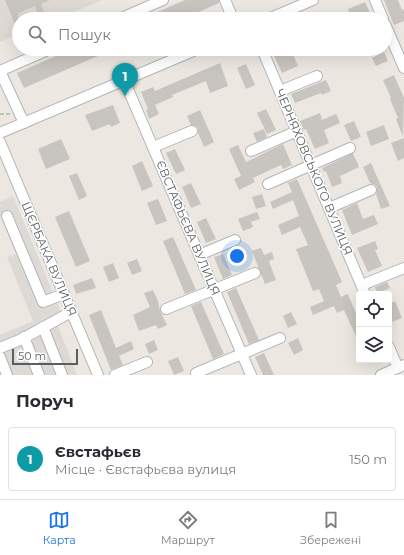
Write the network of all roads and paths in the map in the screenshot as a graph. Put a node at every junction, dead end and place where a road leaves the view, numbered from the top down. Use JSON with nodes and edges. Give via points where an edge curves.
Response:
{"nodes":[{"id":1,"x":163,"y":0,"type":"edge"},
{"id":2,"x":225,"y":0,"type":"edge"},
{"id":3,"x":313,"y":0,"type":"edge"},
{"id":4,"x":375,"y":0,"type":"edge"},
{"id":5,"x":135,"y":12,"type":"edge"},
{"id":6,"x":230,"y":12,"type":"edge"},
{"id":7,"x":285,"y":12,"type":"edge"},
{"id":8,"x":380,"y":12,"type":"edge"},
{"id":9,"x":392,"y":40,"type":"edge"},
{"id":10,"x":33,"y":56,"type":"edge"},
{"id":11,"x":181,"y":56,"type":"edge"},
{"id":12,"x":265,"y":56,"type":"edge"},
{"id":13,"x":404,"y":68,"type":"edge"},
{"id":14,"x":0,"y":70,"type":"edge"},
{"id":15,"x":317,"y":76,"type":"dead end"},
{"id":16,"x":124,"y":80,"type":"junction"},
{"id":17,"x":280,"y":91,"type":"junction"},
{"id":18,"x":24,"y":123,"type":"junction"},
{"id":19,"x":192,"y":131,"type":"dead end"},
{"id":20,"x":297,"y":131,"type":"junction"},
{"id":21,"x":0,"y":133,"type":"edge"},
{"id":22,"x":0,"y":142,"type":"edge"},
{"id":23,"x":153,"y":147,"type":"junction"},
{"id":24,"x":350,"y":148,"type":"dead end"},
{"id":25,"x":251,"y":151,"type":"dead end"},
{"id":26,"x":311,"y":165,"type":"junction"},
{"id":27,"x":268,"y":184,"type":"dead end"},
{"id":28,"x":371,"y":190,"type":"dead end"},
{"id":29,"x":329,"y":208,"type":"junction"},
{"id":30,"x":7,"y":216,"type":"dead end"},
{"id":31,"x":235,"y":240,"type":"dead end"},
{"id":32,"x":199,"y":255,"type":"junction"},
{"id":33,"x":404,"y":268,"type":"edge"},
{"id":34,"x":255,"y":273,"type":"dead end"},
{"id":35,"x":214,"y":290,"type":"junction"},
{"id":36,"x":364,"y":290,"type":"edge"},
{"id":37,"x":64,"y":294,"type":"junction"},
{"id":38,"x":166,"y":309,"type":"dead end"},
{"id":39,"x":71,"y":312,"type":"junction"},
{"id":40,"x":43,"y":327,"type":"junction"},
{"id":41,"x":24,"y":337,"type":"junction"},
{"id":42,"x":280,"y":338,"type":"dead end"},
{"id":43,"x":0,"y":348,"type":"edge"},
{"id":44,"x":392,"y":352,"type":"edge"},
{"id":45,"x":242,"y":353,"type":"junction"},
{"id":46,"x":0,"y":357,"type":"edge"},
{"id":47,"x":147,"y":362,"type":"dead end"},
{"id":48,"x":401,"y":367,"type":"edge"},
{"id":49,"x":196,"y":373,"type":"dead end"},
{"id":50,"x":7,"y":375,"type":"edge"},
{"id":51,"x":39,"y":375,"type":"edge"},
{"id":52,"x":62,"y":375,"type":"edge"},
{"id":53,"x":98,"y":375,"type":"edge"},
{"id":54,"x":115,"y":375,"type":"edge"},
{"id":55,"x":251,"y":375,"type":"edge"},
{"id":56,"x":381,"y":375,"type":"edge"}],
"edges":[{"from":1,"to":5,"type":"street"},
{"from":2,"to":6,"type":"street"},
{"from":3,"to":7,"type":"street"},
{"from":4,"to":8,"type":"street"},
{"from":9,"to":13,"type":"street"},
{"from":10,"to":14,"type":"street"},
{"from":11,"to":16,"type":"street"},
{"from":12,"to":17,"type":"street","name":"ЧЕРНЯХОВСЬКОГО ВУЛИЦЯ"},
{"from":14,"to":18,"type":"street"},
{"from":15,"to":17,"type":"street"},
{"from":16,"to":18,"type":"street"},
{"from":16,"to":23,"type":"street","name":"ЄВСТАФЬЄВА ВУЛИЦЯ"},
{"from":17,"to":20,"type":"street","name":"ЧЕРНЯХОВСЬКОГО ВУЛИЦЯ"},
{"from":18,"to":21,"type":"street"},
{"from":19,"to":23,"type":"street"},
{"from":20,"to":25,"type":"street"},
{"from":20,"to":26,"type":"street","name":"ЧЕРНЯХОВСЬКОГО ВУЛИЦЯ"},
{"from":22,"to":37,"type":"street","name":"ЩЄРБАКА ВУЛИЦЯ"},
{"from":23,"to":32,"type":"street","name":"ЄВСТАФЬЄВА ВУЛИЦЯ"},
{"from":24,"to":26,"type":"street"},
{"from":26,"to":27,"type":"street"},
{"from":26,"to":29,"type":"street","name":"ЧЕРНЯХОВСЬКОГО ВУЛИЦЯ"},
{"from":28,"to":29,"type":"street"},
{"from":29,"to":36,"type":"street","name":"ЧЕРНЯХОВСЬКОГО ВУЛИЦЯ"},
{"from":30,"to":37,"type":"street","via":[[43,302]]},
{"from":31,"to":32,"type":"street"},
{"from":32,"to":35,"type":"street","name":"ЄВСТАФЬЄВА ВУЛИЦЯ"},
{"from":33,"to":36,"type":"street"},
{"from":34,"to":35,"type":"street"},
{"from":35,"to":38,"type":"street"},
{"from":35,"to":45,"type":"street","name":"ЄВСТАФЬЄВА ВУЛИЦЯ"},
{"from":37,"to":39,"type":"street","name":"ЩЄРБАКА ВУЛИЦЯ"},
{"from":39,"to":40,"type":"street"},
{"from":39,"to":53,"type":"street","name":"ЩЄРБАКА ВУЛИЦЯ"},
{"from":40,"to":41,"type":"street"},
{"from":40,"to":52,"type":"street"},
{"from":41,"to":43,"type":"street"},
{"from":41,"to":51,"type":"street"},
{"from":42,"to":45,"type":"street"},
{"from":44,"to":48,"type":"street"},
{"from":45,"to":49,"type":"street"},
{"from":45,"to":55,"type":"street","name":"ЄВСТАФЬЄВА ВУЛИЦЯ"},
{"from":46,"to":50,"type":"street"},
{"from":47,"to":54,"type":"street"},
{"from":48,"to":56,"type":"street"}]}
